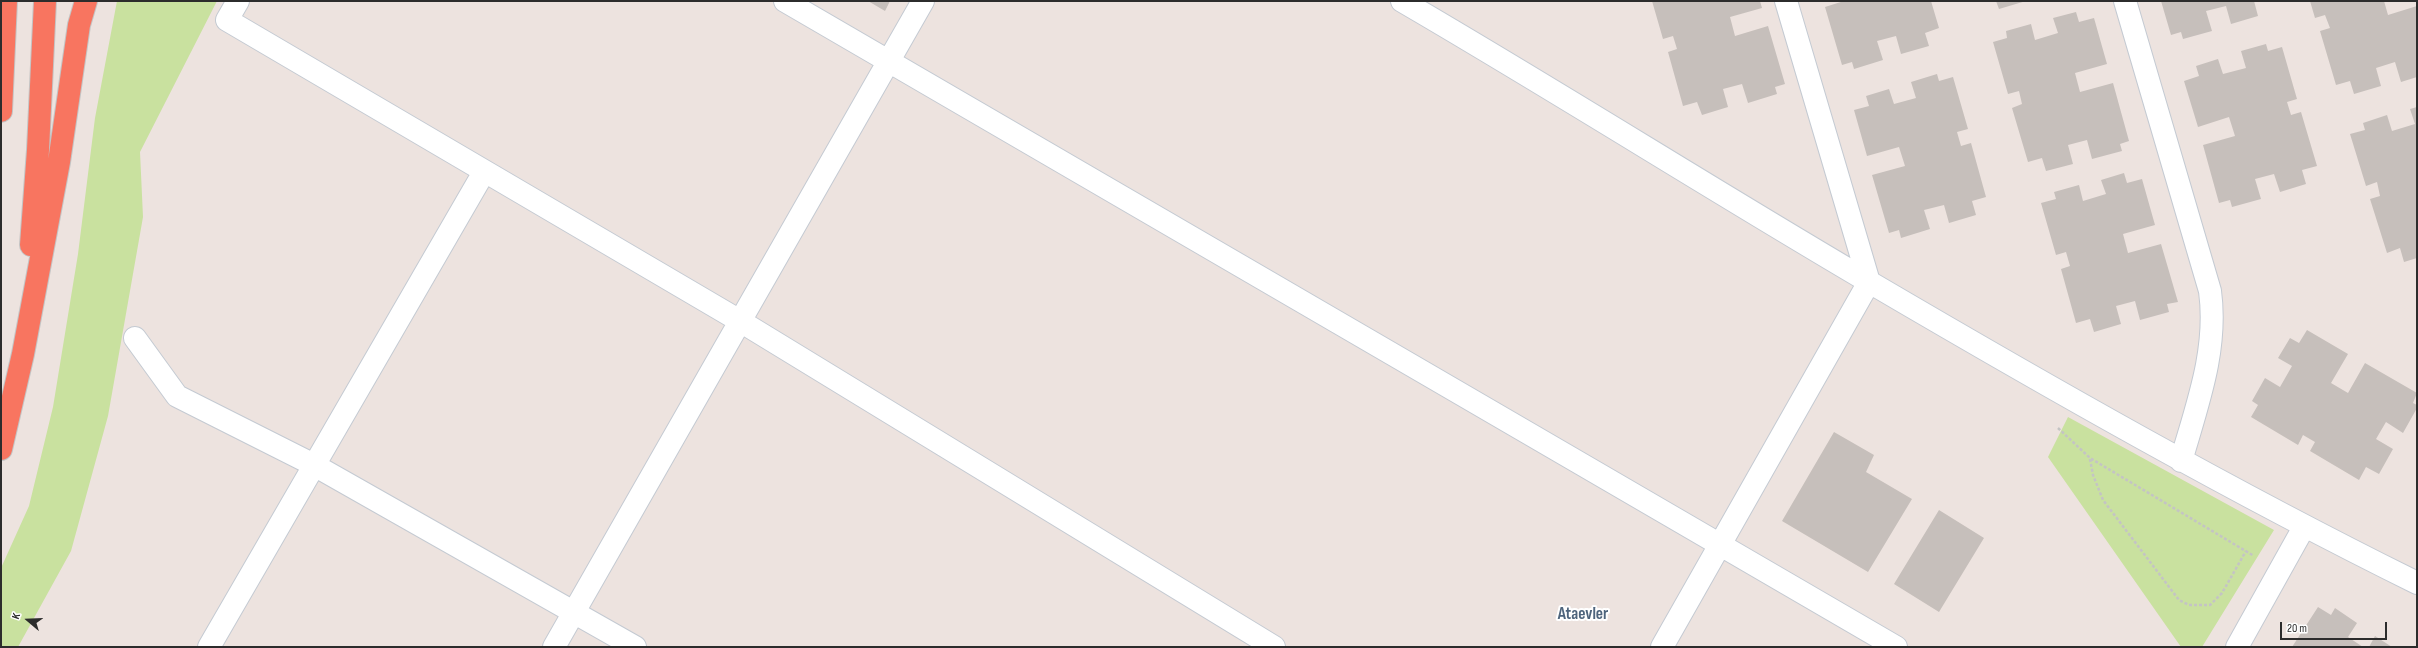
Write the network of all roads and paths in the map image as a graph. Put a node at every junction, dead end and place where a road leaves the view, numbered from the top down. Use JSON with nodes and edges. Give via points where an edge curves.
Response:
{"nodes":[{"id":1,"x":6,"y":1,"type":"edge"},
{"id":2,"x":45,"y":1,"type":"edge"},
{"id":3,"x":86,"y":1,"type":"edge"},
{"id":4,"x":238,"y":1,"type":"edge"},
{"id":5,"x":785,"y":1,"type":"edge"},
{"id":6,"x":923,"y":1,"type":"edge"},
{"id":7,"x":1402,"y":1,"type":"edge"},
{"id":8,"x":1786,"y":1,"type":"edge"},
{"id":9,"x":2125,"y":1,"type":"edge"},
{"id":10,"x":1430,"y":10,"type":"edge"},
{"id":11,"x":888,"y":61,"type":"junction"},
{"id":12,"x":1,"y":111,"type":"edge"},
{"id":13,"x":484,"y":172,"type":"junction"},
{"id":14,"x":1869,"y":282,"type":"junction"},
{"id":15,"x":740,"y":321,"type":"junction"},
{"id":16,"x":135,"y":338,"type":"dead end"},
{"id":17,"x":23,"y":354,"type":"junction"},
{"id":18,"x":2049,"y":386,"type":"junction"},
{"id":19,"x":1,"y":449,"type":"edge"},
{"id":20,"x":2090,"y":458,"type":"junction"},
{"id":21,"x":2181,"y":461,"type":"junction"},
{"id":22,"x":314,"y":466,"type":"junction"},
{"id":23,"x":2304,"y":527,"type":"junction"},
{"id":24,"x":1719,"y":546,"type":"junction"},
{"id":25,"x":2246,"y":551,"type":"junction"},
{"id":26,"x":2280,"y":571,"type":"junction"},
{"id":27,"x":2417,"y":583,"type":"edge"},
{"id":28,"x":574,"y":613,"type":"junction"},
{"id":29,"x":210,"y":647,"type":"edge"},
{"id":30,"x":554,"y":647,"type":"edge"},
{"id":31,"x":635,"y":647,"type":"edge"},
{"id":32,"x":1274,"y":647,"type":"edge"},
{"id":33,"x":1662,"y":647,"type":"edge"},
{"id":34,"x":1896,"y":647,"type":"edge"},
{"id":35,"x":2237,"y":647,"type":"edge"}],
"edges":[{"from":1,"to":12,"type":"highway"},
{"from":2,"to":17,"type":"highway","via":[[38,150]]},
{"from":3,"to":17,"type":"highway","via":[[79,25],[59,162]]},
{"from":4,"to":13,"type":"street","via":[[227,20]]},
{"from":5,"to":11,"type":"street"},
{"from":6,"to":11,"type":"street"},
{"from":7,"to":10,"type":"street"},
{"from":8,"to":14,"type":"street"},
{"from":9,"to":21,"type":"street","via":[[2210,291],[2213,312],[2212,340],[2205,375]]},
{"from":10,"to":14,"type":"street"},
{"from":11,"to":15,"type":"street"},
{"from":11,"to":24,"type":"street"},
{"from":13,"to":15,"type":"street"},
{"from":13,"to":22,"type":"street"},
{"from":14,"to":18,"type":"street"},
{"from":14,"to":24,"type":"street"},
{"from":15,"to":28,"type":"street"},
{"from":15,"to":32,"type":"street"},
{"from":16,"to":22,"type":"street","via":[[177,396]]},
{"from":17,"to":19,"type":"highway"},
{"from":18,"to":20,"type":"path","via":[[2050,415],[2061,432]]},
{"from":18,"to":21,"type":"street"},
{"from":20,"to":25,"type":"path"},
{"from":20,"to":25,"type":"path","via":[[2102,500],[2179,600],[2189,605],[2210,605],[2222,593]]},
{"from":21,"to":23,"type":"street"},
{"from":22,"to":28,"type":"street"},
{"from":22,"to":29,"type":"street"},
{"from":23,"to":26,"type":"street"},
{"from":23,"to":27,"type":"street"},
{"from":24,"to":33,"type":"street"},
{"from":24,"to":34,"type":"street"},
{"from":25,"to":26,"type":"path"},
{"from":26,"to":35,"type":"street"},
{"from":28,"to":30,"type":"street"},
{"from":28,"to":31,"type":"street"}]}
